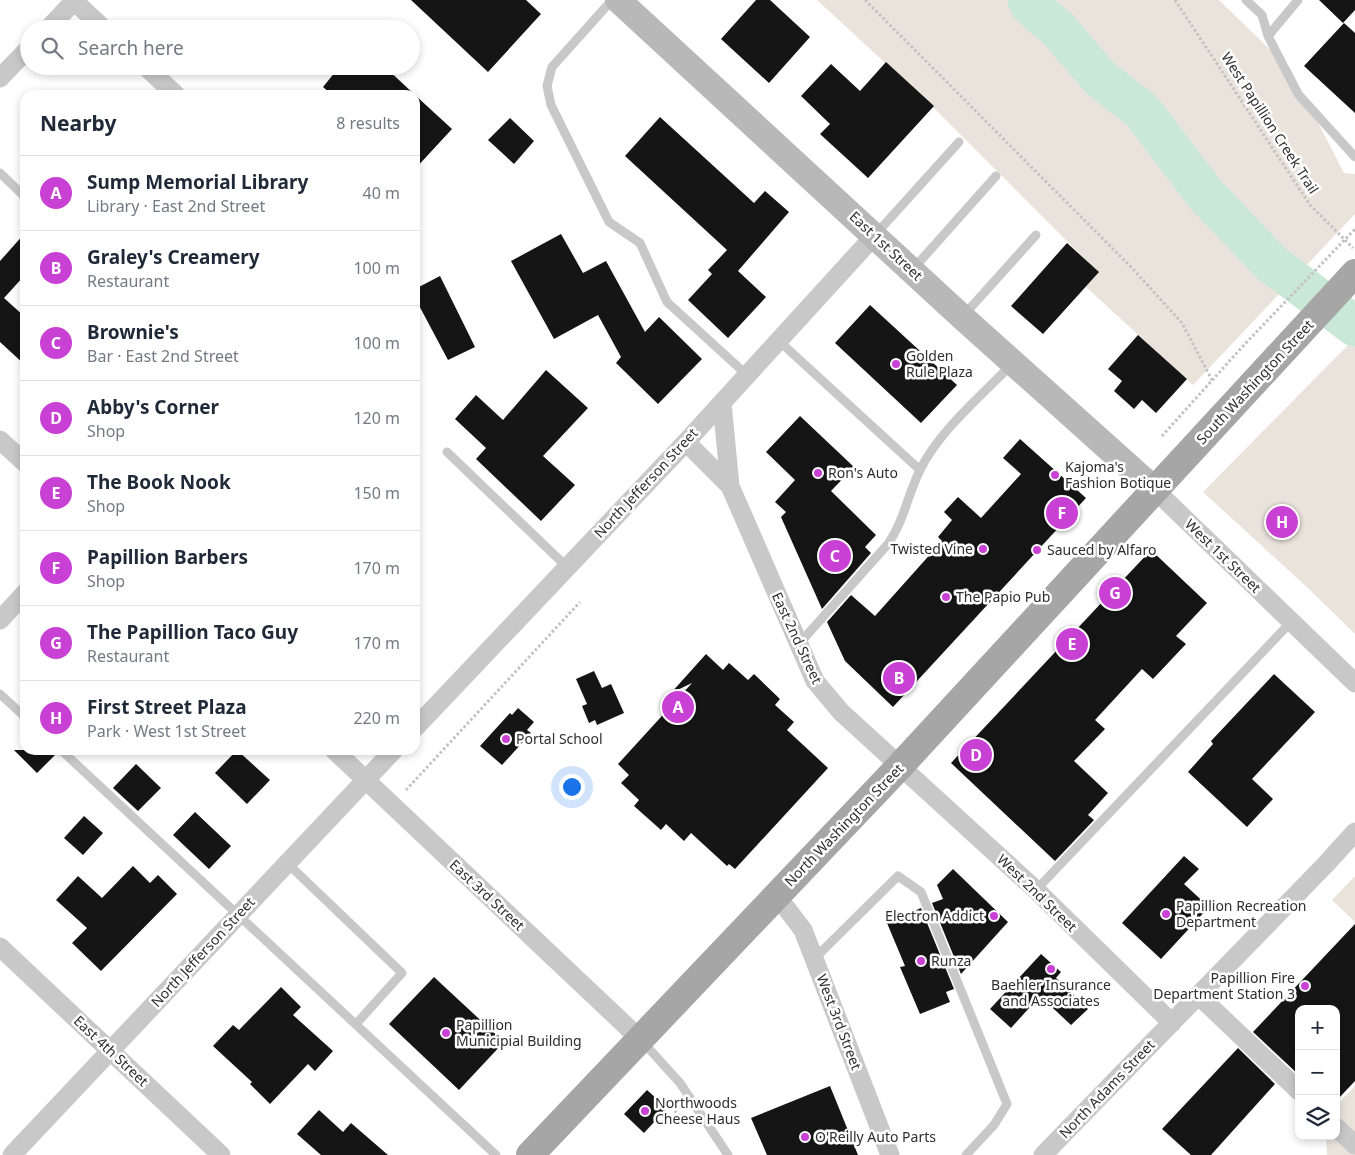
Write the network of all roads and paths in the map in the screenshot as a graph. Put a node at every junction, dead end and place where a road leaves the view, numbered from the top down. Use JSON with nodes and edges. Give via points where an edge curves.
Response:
{"nodes":[{"id":1,"x":74,"y":0,"type":"edge"},
{"id":2,"x":612,"y":0,"type":"edge"},
{"id":3,"x":618,"y":0,"type":"edge"},
{"id":4,"x":865,"y":0,"type":"edge"},
{"id":5,"x":1175,"y":0,"type":"edge"},
{"id":6,"x":1246,"y":0,"type":"edge"},
{"id":7,"x":1298,"y":0,"type":"edge"},
{"id":8,"x":56,"y":20,"type":"edge"},
{"id":9,"x":95,"y":20,"type":"edge"},
{"id":10,"x":1268,"y":36,"type":"junction"},
{"id":11,"x":20,"y":57,"type":"edge"},
{"id":12,"x":155,"y":75,"type":"edge"},
{"id":13,"x":0,"y":78,"type":"edge"},
{"id":14,"x":171,"y":90,"type":"edge"},
{"id":15,"x":959,"y":142,"type":"dead end"},
{"id":16,"x":1355,"y":157,"type":"edge"},
{"id":17,"x":0,"y":173,"type":"edge"},
{"id":18,"x":996,"y":176,"type":"dead end"},
{"id":19,"x":20,"y":192,"type":"edge"},
{"id":20,"x":1355,"y":229,"type":"edge"},
{"id":21,"x":1036,"y":235,"type":"dead end"},
{"id":22,"x":875,"y":236,"type":"junction"},
{"id":23,"x":1355,"y":250,"type":"edge"},
{"id":24,"x":912,"y":270,"type":"junction"},
{"id":25,"x":1355,"y":273,"type":"edge"},
{"id":26,"x":962,"y":317,"type":"junction"},
{"id":27,"x":779,"y":341,"type":"junction"},
{"id":28,"x":1013,"y":363,"type":"junction"},
{"id":29,"x":747,"y":375,"type":"junction"},
{"id":30,"x":1212,"y":380,"type":"junction"},
{"id":31,"x":722,"y":403,"type":"junction"},
{"id":32,"x":1162,"y":436,"type":"dead end"},
{"id":33,"x":0,"y":440,"type":"edge"},
{"id":34,"x":686,"y":442,"type":"junction"},
{"id":35,"x":447,"y":452,"type":"dead end"},
{"id":36,"x":20,"y":458,"type":"edge"},
{"id":37,"x":920,"y":470,"type":"junction"},
{"id":38,"x":730,"y":486,"type":"junction"},
{"id":39,"x":1155,"y":490,"type":"junction"},
{"id":40,"x":566,"y":567,"type":"junction"},
{"id":41,"x":20,"y":598,"type":"edge"},
{"id":42,"x":580,"y":602,"type":"dead end"},
{"id":43,"x":0,"y":620,"type":"edge"},
{"id":44,"x":1291,"y":622,"type":"junction"},
{"id":45,"x":798,"y":645,"type":"junction"},
{"id":46,"x":1355,"y":683,"type":"edge"},
{"id":47,"x":0,"y":694,"type":"edge"},
{"id":48,"x":20,"y":712,"type":"edge"},
{"id":49,"x":420,"y":723,"type":"edge"},
{"id":50,"x":66,"y":755,"type":"edge"},
{"id":51,"x":340,"y":755,"type":"edge"},
{"id":52,"x":389,"y":755,"type":"edge"},
{"id":53,"x":900,"y":766,"type":"junction"},
{"id":54,"x":366,"y":779,"type":"junction"},
{"id":55,"x":392,"y":805,"type":"junction"},
{"id":56,"x":1355,"y":832,"type":"edge"},
{"id":57,"x":287,"y":862,"type":"junction"},
{"id":58,"x":1036,"y":890,"type":"junction"},
{"id":59,"x":776,"y":896,"type":"junction"},
{"id":60,"x":238,"y":914,"type":"junction"},
{"id":61,"x":0,"y":947,"type":"edge"},
{"id":62,"x":814,"y":960,"type":"junction"},
{"id":63,"x":1198,"y":995,"type":"junction"},
{"id":64,"x":1172,"y":1023,"type":"junction"},
{"id":65,"x":356,"y":1024,"type":"junction"},
{"id":66,"x":640,"y":1039,"type":"junction"},
{"id":67,"x":111,"y":1051,"type":"junction"},
{"id":68,"x":1295,"y":1087,"type":"edge"},
{"id":69,"x":657,"y":1099,"type":"dead end"},
{"id":70,"x":687,"y":1123,"type":"dead end"},
{"id":71,"x":1340,"y":1131,"type":"edge"},
{"id":72,"x":1355,"y":1145,"type":"edge"},
{"id":73,"x":12,"y":1155,"type":"edge"},
{"id":74,"x":221,"y":1155,"type":"edge"},
{"id":75,"x":496,"y":1155,"type":"edge"},
{"id":76,"x":530,"y":1155,"type":"edge"},
{"id":77,"x":728,"y":1155,"type":"edge"},
{"id":78,"x":890,"y":1155,"type":"edge"},
{"id":79,"x":966,"y":1155,"type":"edge"},
{"id":80,"x":1043,"y":1155,"type":"edge"}],
"edges":[{"from":1,"to":8,"type":"street"},
{"from":1,"to":9,"type":"street"},
{"from":2,"to":29,"type":"lane","via":[[552,67],[547,86],[551,104],[609,222],[640,243],[667,302]]},
{"from":3,"to":22,"type":"main road","name":"East 1st Street"},
{"from":4,"to":30,"type":"path","via":[[1132,268],[1182,323]]},
{"from":5,"to":23,"type":"path","name":"West Papillion Creek Trail","via":[[1310,205]]},
{"from":6,"to":10,"type":"lane","via":[[1262,15]]},
{"from":7,"to":10,"type":"lane"},
{"from":10,"to":16,"type":"lane","via":[[1298,94]]},
{"from":11,"to":13,"type":"street"},
{"from":12,"to":14,"type":"street"},
{"from":15,"to":22,"type":"lane"},
{"from":17,"to":19,"type":"lane"},
{"from":18,"to":24,"type":"lane"},
{"from":20,"to":30,"type":"path"},
{"from":21,"to":26,"type":"lane"},
{"from":22,"to":24,"type":"main road","name":"East 1st Street"},
{"from":22,"to":27,"type":"street","name":"North Jefferson Street"},
{"from":24,"to":26,"type":"main road","name":"East 1st Street"},
{"from":25,"to":39,"type":"main road","name":"South Washington Street"},
{"from":26,"to":28,"type":"main road","name":"East 1st Street"},
{"from":27,"to":29,"type":"street","name":"North Jefferson Street"},
{"from":27,"to":37,"type":"lane"},
{"from":28,"to":37,"type":"lane","via":[[941,439]]},
{"from":28,"to":39,"type":"main road","name":"East 1st Street"},
{"from":29,"to":31,"type":"street","name":"North Jefferson Street"},
{"from":30,"to":32,"type":"path"},
{"from":31,"to":34,"type":"street","name":"North Jefferson Street"},
{"from":31,"to":38,"type":"street"},
{"from":33,"to":36,"type":"street"},
{"from":34,"to":38,"type":"street"},
{"from":34,"to":40,"type":"street","name":"North Jefferson Street"},
{"from":35,"to":40,"type":"lane"},
{"from":37,"to":45,"type":"lane","via":[[897,532]]},
{"from":38,"to":45,"type":"street","name":"East 2nd Street"},
{"from":39,"to":44,"type":"street","name":"West 1st Street"},
{"from":39,"to":53,"type":"main road","name":"North Washington Street"},
{"from":40,"to":49,"type":"street","name":"North Jefferson Street"},
{"from":41,"to":43,"type":"street"},
{"from":42,"to":55,"type":"path"},
{"from":44,"to":46,"type":"street"},
{"from":44,"to":58,"type":"lane"},
{"from":45,"to":53,"type":"street","name":"East 2nd Street","via":[[815,681],[827,697]]},
{"from":47,"to":48,"type":"lane"},
{"from":50,"to":60,"type":"lane"},
{"from":51,"to":54,"type":"street","name":"East 3rd Street"},
{"from":52,"to":54,"type":"street","name":"North Jefferson Street"},
{"from":53,"to":58,"type":"street","name":"West 2nd Street"},
{"from":53,"to":59,"type":"main road","name":"North Washington Street"},
{"from":54,"to":55,"type":"street","name":"East 3rd Street"},
{"from":54,"to":57,"type":"street","name":"North Jefferson Street"},
{"from":55,"to":66,"type":"street","name":"East 3rd Street"},
{"from":56,"to":63,"type":"street"},
{"from":57,"to":60,"type":"street","name":"North Jefferson Street"},
{"from":57,"to":65,"type":"lane","via":[[402,973]]},
{"from":58,"to":64,"type":"street","name":"West 2nd Street"},
{"from":59,"to":62,"type":"street","name":"West 3rd Street","via":[[803,930]]},
{"from":59,"to":66,"type":"main road","name":"North Washington Street"},
{"from":60,"to":65,"type":"lane"},
{"from":60,"to":67,"type":"street","name":"North Jefferson Street"},
{"from":61,"to":67,"type":"street","name":"East 4th Street"},
{"from":62,"to":78,"type":"street","name":"West 3rd Street"},
{"from":62,"to":79,"type":"lane","via":[[898,876],[922,892],[1007,1104],[994,1125]]},
{"from":63,"to":64,"type":"street","name":"North Adams Street"},
{"from":63,"to":68,"type":"street"},
{"from":64,"to":80,"type":"street","name":"North Adams Street"},
{"from":65,"to":75,"type":"lane"},
{"from":66,"to":76,"type":"main road","name":"North Washington Street"},
{"from":66,"to":77,"type":"lane","via":[[680,1083]]},
{"from":67,"to":73,"type":"street","name":"North Jefferson Street"},
{"from":67,"to":74,"type":"street","name":"East 4th Street"},
{"from":69,"to":70,"type":"path","via":[[660,1096]]},
{"from":71,"to":72,"type":"street"}]}
